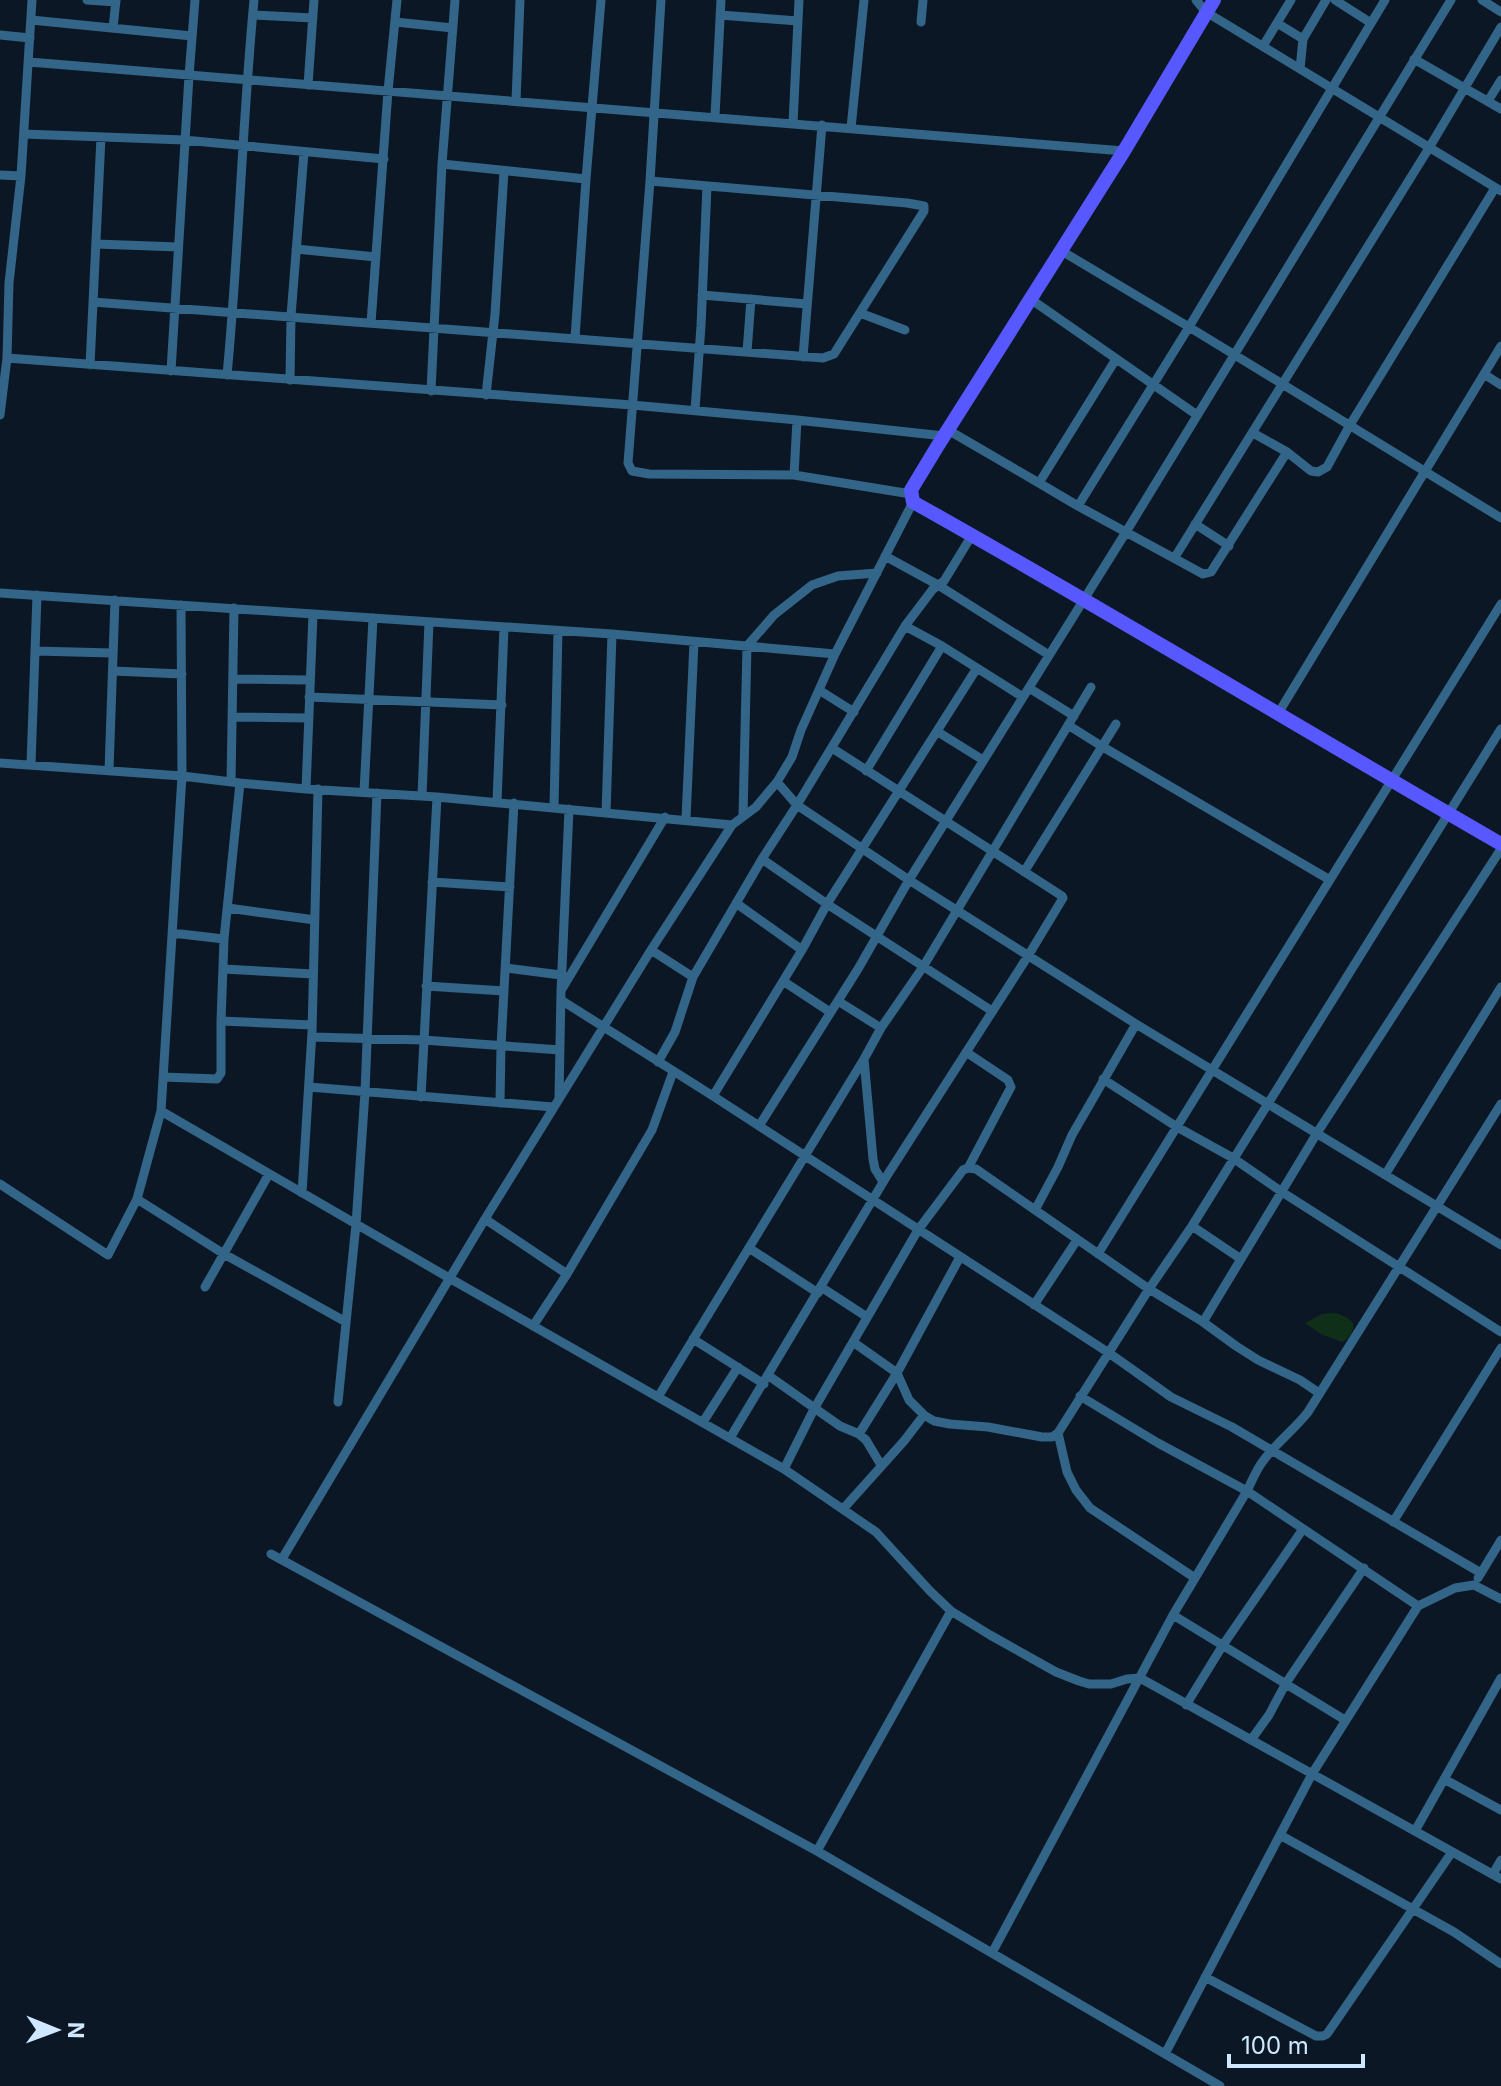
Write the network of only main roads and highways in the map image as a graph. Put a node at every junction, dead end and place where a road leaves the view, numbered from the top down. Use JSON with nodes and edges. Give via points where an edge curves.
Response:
{"nodes":[{"id":1,"x":1210,"y":6,"type":"edge"},
{"id":2,"x":1501,"y":846,"type":"edge"}],
"edges":[{"from":1,"to":2,"type":"main road","via":[[946,433],[912,498]]}]}
